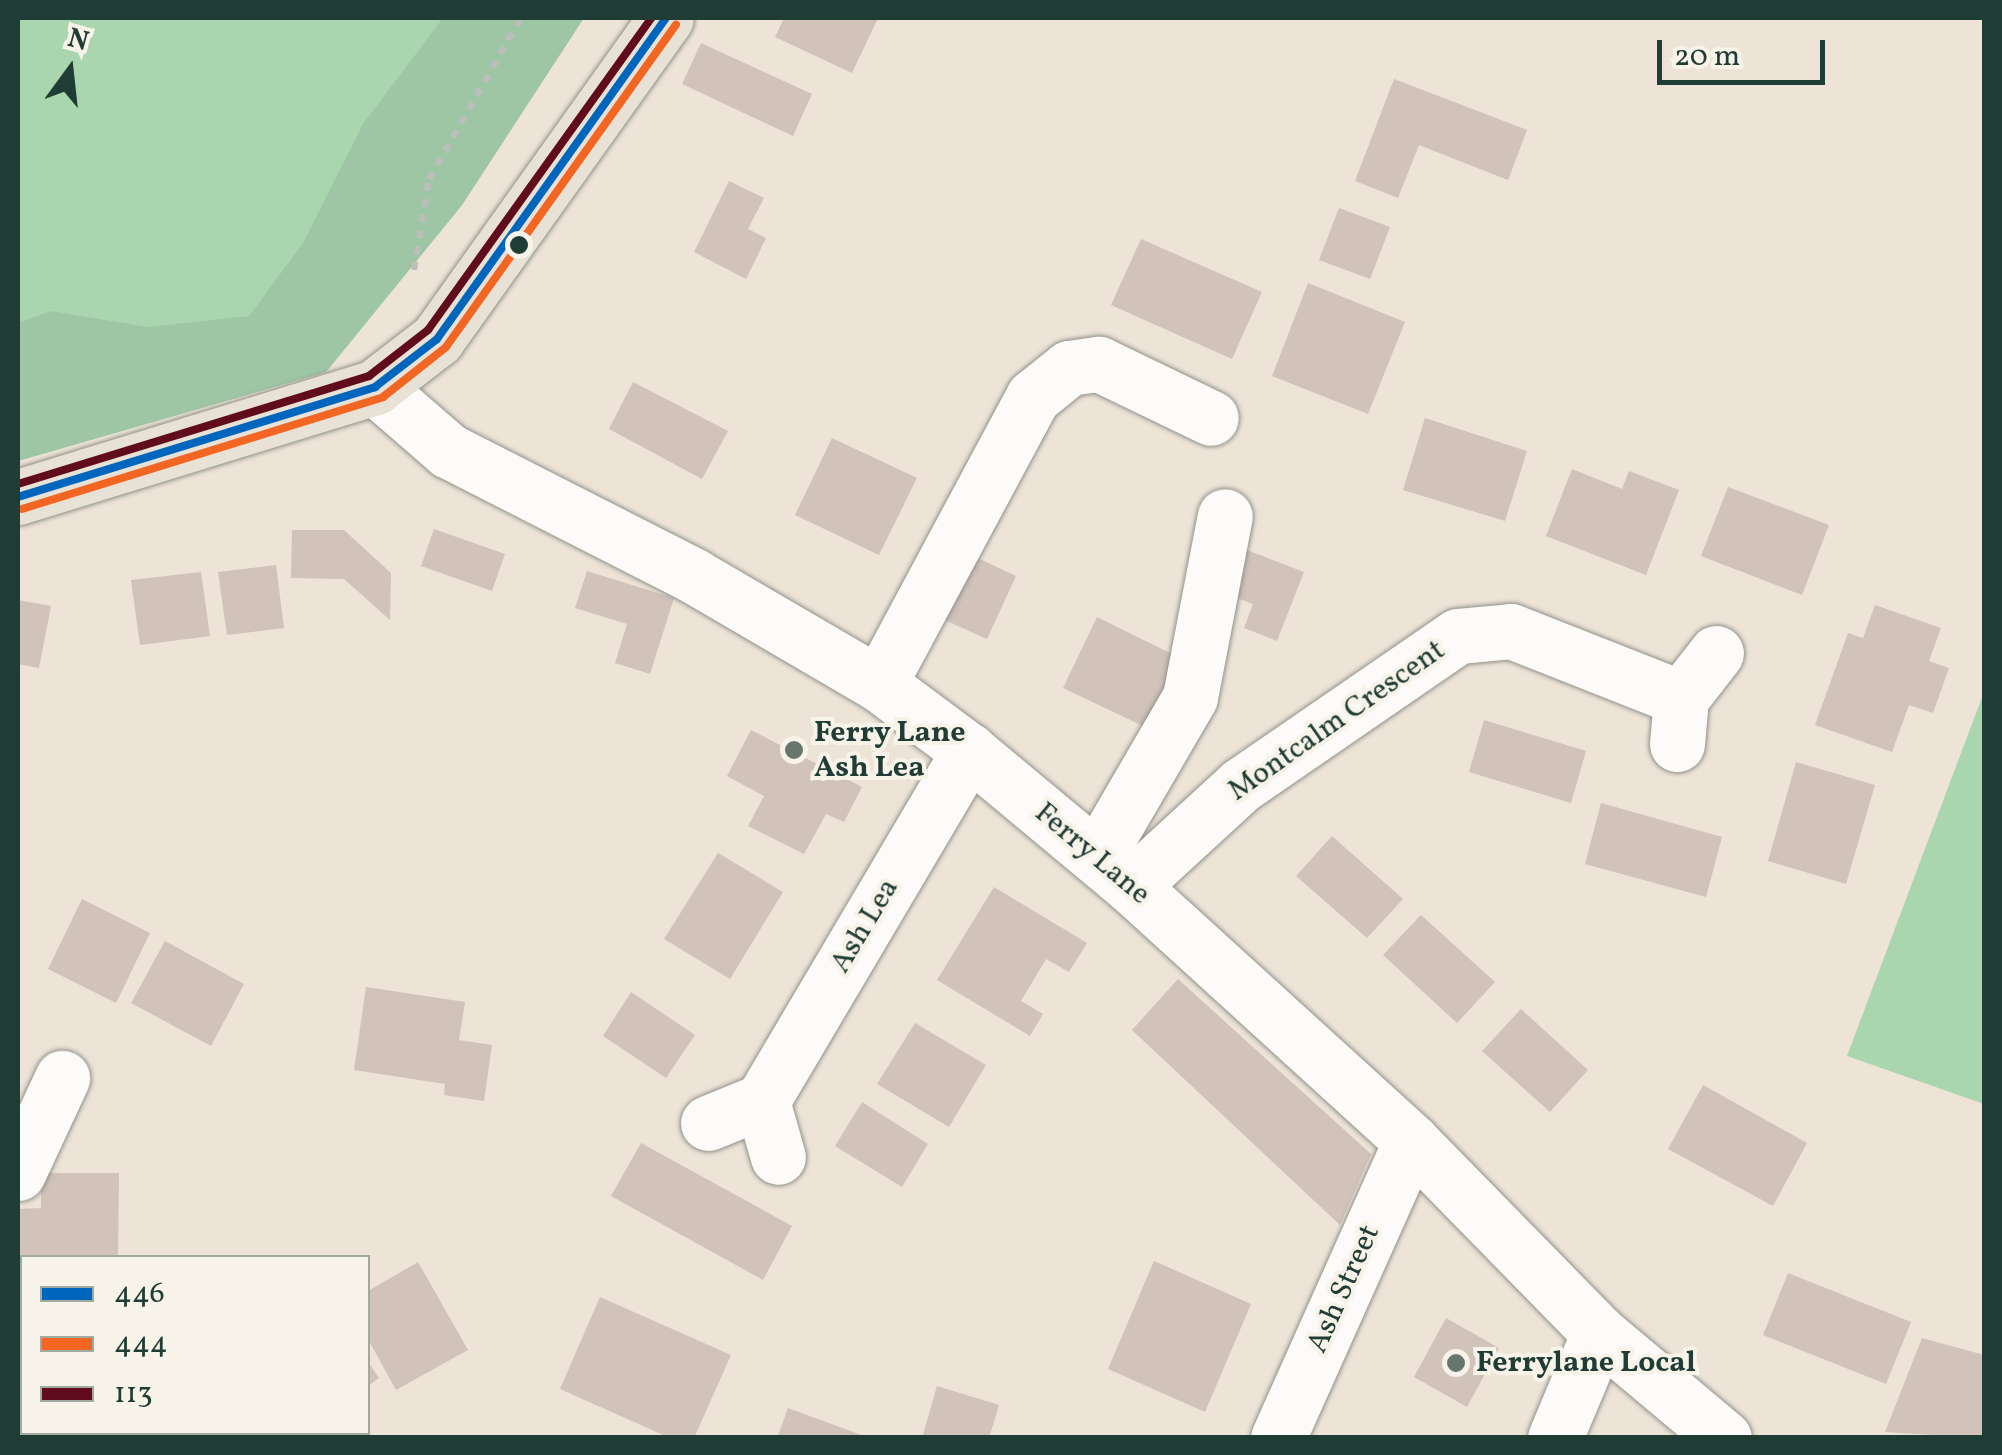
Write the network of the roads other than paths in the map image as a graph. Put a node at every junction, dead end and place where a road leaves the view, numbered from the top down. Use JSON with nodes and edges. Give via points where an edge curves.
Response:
{"nodes":[{"id":1,"x":666,"y":18,"type":"edge"},
{"id":2,"x":375,"y":387,"type":"junction"},
{"id":3,"x":1211,"y":418,"type":"dead end"},
{"id":4,"x":18,"y":496,"type":"edge"},
{"id":5,"x":1225,"y":516,"type":"dead end"},
{"id":6,"x":1716,"y":654,"type":"dead end"},
{"id":7,"x":879,"y":684,"type":"junction"},
{"id":8,"x":969,"y":751,"type":"junction"},
{"id":9,"x":1114,"y":872,"type":"junction"},
{"id":10,"x":62,"y":1078,"type":"dead end"},
{"id":11,"x":762,"y":1101,"type":"junction"},
{"id":12,"x":708,"y":1122,"type":"dead end"},
{"id":13,"x":1411,"y":1141,"type":"junction"},
{"id":14,"x":778,"y":1157,"type":"dead end"},
{"id":15,"x":18,"y":1173,"type":"edge"},
{"id":16,"x":1599,"y":1333,"type":"junction"},
{"id":17,"x":1278,"y":1438,"type":"edge"},
{"id":18,"x":1555,"y":1438,"type":"edge"},
{"id":19,"x":1724,"y":1438,"type":"edge"}],
"edges":[{"from":1,"to":2,"type":"main road","via":[[436,339]]},
{"from":2,"to":4,"type":"main road"},
{"from":2,"to":7,"type":"street","name":"Ferry Lane","via":[[449,451],[694,576]]},
{"from":3,"to":7,"type":"street","via":[[1099,364],[1069,368],[1033,397]]},
{"from":5,"to":9,"type":"street","via":[[1190,697]]},
{"from":6,"to":9,"type":"street","name":"Montcalm Crescent","via":[[1679,721],[1511,632],[1458,636]]},
{"from":7,"to":8,"type":"street","name":"Ferry Lane"},
{"from":8,"to":9,"type":"street","name":"Ferry Lane"},
{"from":8,"to":11,"type":"street","name":"Ash Lea"},
{"from":9,"to":13,"type":"street","name":"Ferry Lane"},
{"from":10,"to":15,"type":"street"},
{"from":11,"to":12,"type":"street"},
{"from":11,"to":14,"type":"street"},
{"from":13,"to":16,"type":"street","name":"Ferry Lane"},
{"from":13,"to":17,"type":"street","name":"Ash Street"},
{"from":16,"to":18,"type":"street"},
{"from":16,"to":19,"type":"street","name":"Ferry Lane"}]}
